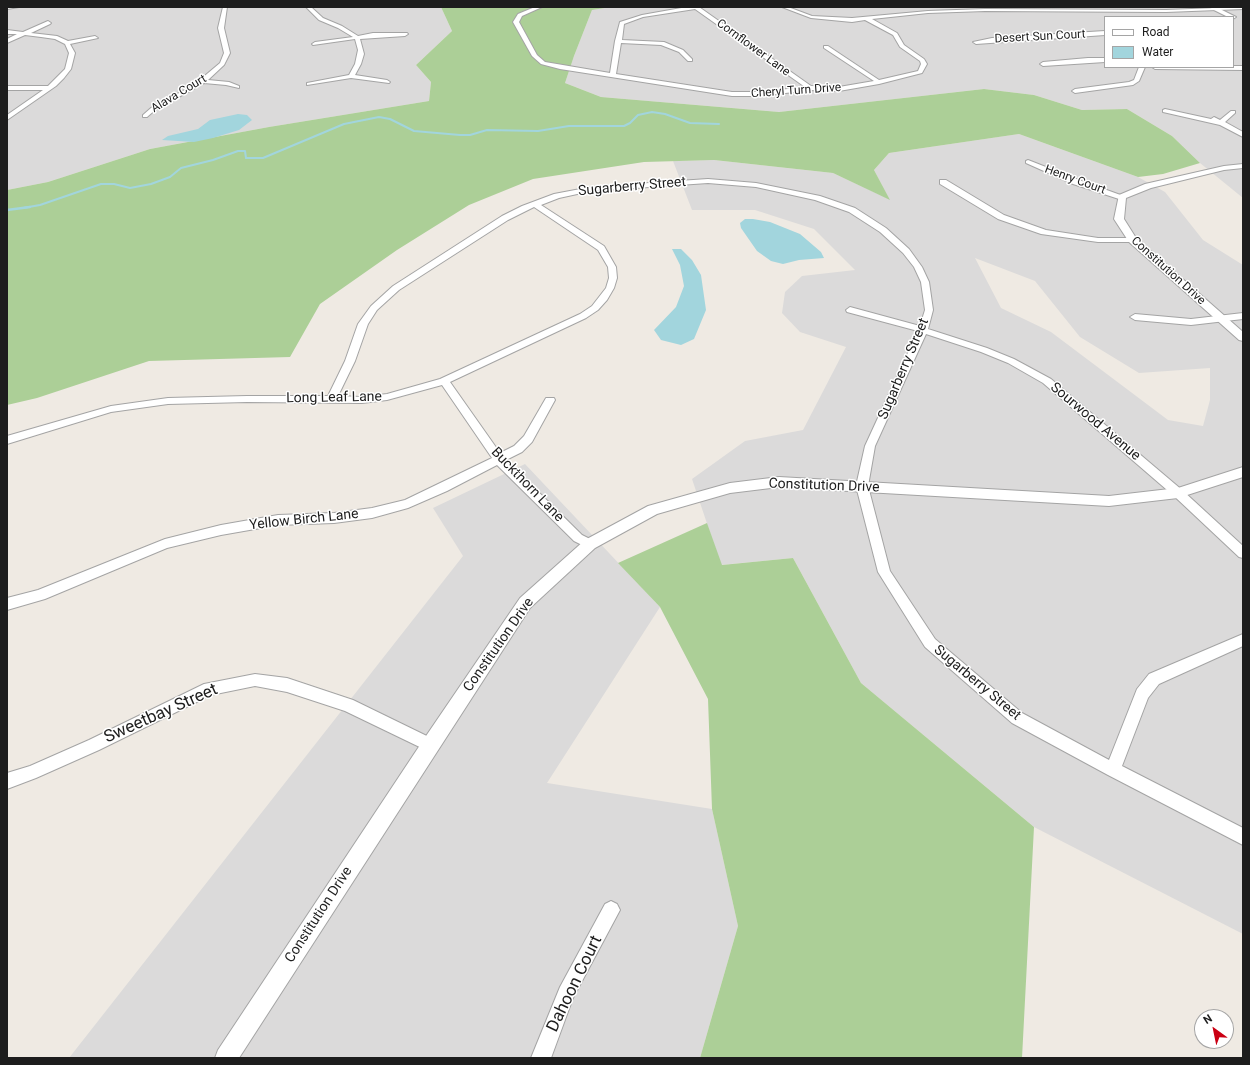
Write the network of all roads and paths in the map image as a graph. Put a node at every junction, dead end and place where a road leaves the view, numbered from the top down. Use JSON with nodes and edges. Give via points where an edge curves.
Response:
{"nodes":[{"id":1,"x":17,"y":7,"type":"edge"},
{"id":2,"x":225,"y":7,"type":"edge"},
{"id":3,"x":308,"y":7,"type":"edge"},
{"id":4,"x":540,"y":7,"type":"edge"},
{"id":5,"x":696,"y":7,"type":"edge"},
{"id":6,"x":784,"y":7,"type":"edge"},
{"id":7,"x":980,"y":7,"type":"edge"},
{"id":8,"x":7,"y":8,"type":"edge"},
{"id":9,"x":1214,"y":8,"type":"edge"},
{"id":10,"x":1243,"y":8,"type":"edge"},
{"id":11,"x":985,"y":10,"type":"junction"},
{"id":12,"x":1113,"y":11,"type":"junction"},
{"id":13,"x":1119,"y":16,"type":"edge"},
{"id":14,"x":1231,"y":16,"type":"edge"},
{"id":15,"x":867,"y":18,"type":"junction"},
{"id":16,"x":48,"y":23,"type":"dead end"},
{"id":17,"x":7,"y":32,"type":"edge"},
{"id":18,"x":1104,"y":33,"type":"edge"},
{"id":19,"x":25,"y":34,"type":"junction"},
{"id":20,"x":405,"y":34,"type":"dead end"},
{"id":21,"x":357,"y":37,"type":"junction"},
{"id":22,"x":95,"y":38,"type":"dead end"},
{"id":23,"x":7,"y":41,"type":"edge"},
{"id":24,"x":618,"y":41,"type":"junction"},
{"id":25,"x":976,"y":42,"type":"dead end"},
{"id":26,"x":67,"y":43,"type":"junction"},
{"id":27,"x":315,"y":44,"type":"dead end"},
{"id":28,"x":826,"y":47,"type":"dead end"},
{"id":29,"x":690,"y":60,"type":"dead end"},
{"id":30,"x":1104,"y":60,"type":"edge"},
{"id":31,"x":1043,"y":64,"type":"dead end"},
{"id":32,"x":1142,"y":68,"type":"edge"},
{"id":33,"x":613,"y":75,"type":"junction"},
{"id":34,"x":351,"y":76,"type":"junction"},
{"id":35,"x":196,"y":81,"type":"dead end"},
{"id":36,"x":203,"y":81,"type":"junction"},
{"id":37,"x":387,"y":82,"type":"dead end"},
{"id":38,"x":879,"y":82,"type":"junction"},
{"id":39,"x":309,"y":84,"type":"dead end"},
{"id":40,"x":237,"y":87,"type":"dead end"},
{"id":41,"x":7,"y":88,"type":"edge"},
{"id":42,"x":49,"y":88,"type":"junction"},
{"id":43,"x":810,"y":88,"type":"junction"},
{"id":44,"x":1075,"y":91,"type":"dead end"},
{"id":45,"x":1192,"y":110,"type":"dead end"},
{"id":46,"x":1165,"y":111,"type":"dead end"},
{"id":47,"x":1233,"y":112,"type":"dead end"},
{"id":48,"x":145,"y":116,"type":"dead end"},
{"id":49,"x":7,"y":118,"type":"edge"},
{"id":50,"x":1220,"y":123,"type":"junction"},
{"id":51,"x":1243,"y":135,"type":"edge"},
{"id":52,"x":1028,"y":162,"type":"dead end"},
{"id":53,"x":1243,"y":166,"type":"edge"},
{"id":54,"x":943,"y":182,"type":"dead end"},
{"id":55,"x":1122,"y":197,"type":"junction"},
{"id":56,"x":535,"y":204,"type":"junction"},
{"id":57,"x":1132,"y":240,"type":"junction"},
{"id":58,"x":850,"y":310,"type":"dead end"},
{"id":59,"x":1243,"y":316,"type":"edge"},
{"id":60,"x":1135,"y":317,"type":"dead end"},
{"id":61,"x":1221,"y":319,"type":"junction"},
{"id":62,"x":923,"y":330,"type":"junction"},
{"id":63,"x":1243,"y":338,"type":"edge"},
{"id":64,"x":444,"y":381,"type":"junction"},
{"id":65,"x":332,"y":399,"type":"junction"},
{"id":66,"x":550,"y":400,"type":"dead end"},
{"id":67,"x":7,"y":440,"type":"edge"},
{"id":68,"x":499,"y":460,"type":"junction"},
{"id":69,"x":1243,"y":472,"type":"edge"},
{"id":70,"x":862,"y":486,"type":"junction"},
{"id":71,"x":1178,"y":493,"type":"junction"},
{"id":72,"x":590,"y":544,"type":"junction"},
{"id":73,"x":1243,"y":553,"type":"edge"},
{"id":74,"x":7,"y":604,"type":"edge"},
{"id":75,"x":1243,"y":640,"type":"edge"},
{"id":76,"x":430,"y":745,"type":"junction"},
{"id":77,"x":1113,"y":770,"type":"junction"},
{"id":78,"x":7,"y":781,"type":"edge"},
{"id":79,"x":1243,"y":837,"type":"edge"},
{"id":80,"x":611,"y":910,"type":"dead end"},
{"id":81,"x":226,"y":1058,"type":"edge"},
{"id":82,"x":541,"y":1058,"type":"edge"}],
"edges":[{"from":1,"to":8,"type":"street"},
{"from":2,"to":36,"type":"street","name":"Alava Court","via":[[221,26],[227,53],[218,68]]},
{"from":3,"to":21,"type":"street","via":[[321,19]]},
{"from":4,"to":33,"type":"street","name":"Cheryl Turn Drive","via":[[520,15],[516,22],[535,56],[549,65]]},
{"from":5,"to":24,"type":"street","via":[[630,19],[622,23]]},
{"from":5,"to":43,"type":"street","name":"Cornflower Lane"},
{"from":6,"to":15,"type":"street","via":[[821,18]]},
{"from":7,"to":11,"type":"street"},
{"from":9,"to":10,"type":"street"},
{"from":9,"to":12,"type":"street"},
{"from":9,"to":14,"type":"street"},
{"from":11,"to":12,"type":"street"},
{"from":11,"to":15,"type":"street"},
{"from":12,"to":13,"type":"street"},
{"from":15,"to":38,"type":"street","name":"Cheryl Turn Drive","via":[[895,34],[902,46],[924,64],[920,72]]},
{"from":16,"to":19,"type":"street"},
{"from":17,"to":19,"type":"street"},
{"from":18,"to":25,"type":"street","name":"Desert Sun Court"},
{"from":19,"to":23,"type":"street"},
{"from":19,"to":26,"type":"street","via":[[51,37]]},
{"from":20,"to":21,"type":"street"},
{"from":21,"to":27,"type":"street"},
{"from":21,"to":34,"type":"street","via":[[362,50]]},
{"from":22,"to":26,"type":"street"},
{"from":24,"to":29,"type":"street","via":[[662,43],[680,51]]},
{"from":24,"to":33,"type":"street"},
{"from":26,"to":42,"type":"street","via":[[72,53],[68,69]]},
{"from":28,"to":38,"type":"street"},
{"from":30,"to":31,"type":"street"},
{"from":32,"to":44,"type":"street","via":[[1136,81],[1130,84]]},
{"from":33,"to":43,"type":"street","name":"Cheryl Turn Drive","via":[[732,94],[760,94]]},
{"from":34,"to":37,"type":"street"},
{"from":34,"to":39,"type":"street"},
{"from":35,"to":36,"type":"street"},
{"from":36,"to":40,"type":"street","via":[[227,83]]},
{"from":36,"to":48,"type":"street","name":"Alava Court","via":[[152,109]]},
{"from":38,"to":43,"type":"street","name":"Cheryl Turn Drive","via":[[839,89]]},
{"from":41,"to":42,"type":"street"},
{"from":42,"to":49,"type":"street"},
{"from":45,"to":50,"type":"street"},
{"from":46,"to":50,"type":"street"},
{"from":47,"to":50,"type":"street"},
{"from":50,"to":51,"type":"street"},
{"from":52,"to":55,"type":"street","name":"Henry Court"},
{"from":53,"to":55,"type":"street","via":[[1148,186]]},
{"from":54,"to":57,"type":"street","via":[[1001,217],[1044,232],[1098,240]]},
{"from":55,"to":57,"type":"street","name":"Constitution Drive","via":[[1119,219]]},
{"from":56,"to":62,"type":"street","name":"Sugarberry Street","via":[[557,196],[591,189],[708,181],[756,185],[816,198],[852,210],[883,230],[906,251],[918,267],[928,297],[929,310]]},
{"from":56,"to":64,"type":"street","name":"Long Leaf Lane","via":[[601,248],[612,267],[613,278],[610,288],[595,308],[583,316]]},
{"from":56,"to":65,"type":"street","name":"Sugarberry Street","via":[[505,218],[432,264],[396,288],[374,308],[363,324],[350,361]]},
{"from":57,"to":61,"type":"street","name":"Constitution Drive"},
{"from":58,"to":62,"type":"street","name":"Sourwood Avenue"},
{"from":59,"to":61,"type":"street"},
{"from":60,"to":61,"type":"street","via":[[1185,322]]},
{"from":61,"to":63,"type":"street","name":"Constitution Drive"},
{"from":62,"to":70,"type":"street","name":"Sugarberry Street","via":[[870,446]]},
{"from":62,"to":71,"type":"street","name":"Sourwood Avenue","via":[[1011,361],[1047,381]]},
{"from":64,"to":65,"type":"street","name":"Long Leaf Lane","via":[[387,396],[362,400]]},
{"from":64,"to":68,"type":"street","name":"Buckthorn Lane"},
{"from":65,"to":67,"type":"street","name":"Long Leaf Lane","via":[[168,401],[111,409]]},
{"from":66,"to":68,"type":"street","name":"Yellow Birch Lane","via":[[528,439],[518,450]]},
{"from":68,"to":72,"type":"street","name":"Buckthorn Lane","via":[[578,538]]},
{"from":68,"to":74,"type":"street","name":"Yellow Birch Lane","via":[[408,504],[372,513],[334,518],[278,520],[164,544],[40,595]]},
{"from":69,"to":71,"type":"street","name":"Constitution Drive"},
{"from":70,"to":71,"type":"street","name":"Constitution Drive","via":[[1109,501]]},
{"from":70,"to":72,"type":"street","name":"Constitution Drive","via":[[779,482],[730,488],[652,510]]},
{"from":70,"to":77,"type":"street","name":"Sugarberry Street","via":[[884,572],[930,643],[1017,718]]},
{"from":71,"to":73,"type":"street","name":"Sourwood Avenue"},
{"from":72,"to":76,"type":"street","name":"Constitution Drive","via":[[525,603]]},
{"from":75,"to":77,"type":"street","via":[[1154,679],[1142,694]]},
{"from":76,"to":78,"type":"street","name":"Sweetbay Street","via":[[348,705],[287,684],[255,680],[209,689],[94,745]]},
{"from":76,"to":81,"type":"street","name":"Constitution Drive"},
{"from":77,"to":79,"type":"street","name":"Sugarberry Street"},
{"from":80,"to":82,"type":"street","name":"Dahoon Court","via":[[566,993]]}]}
